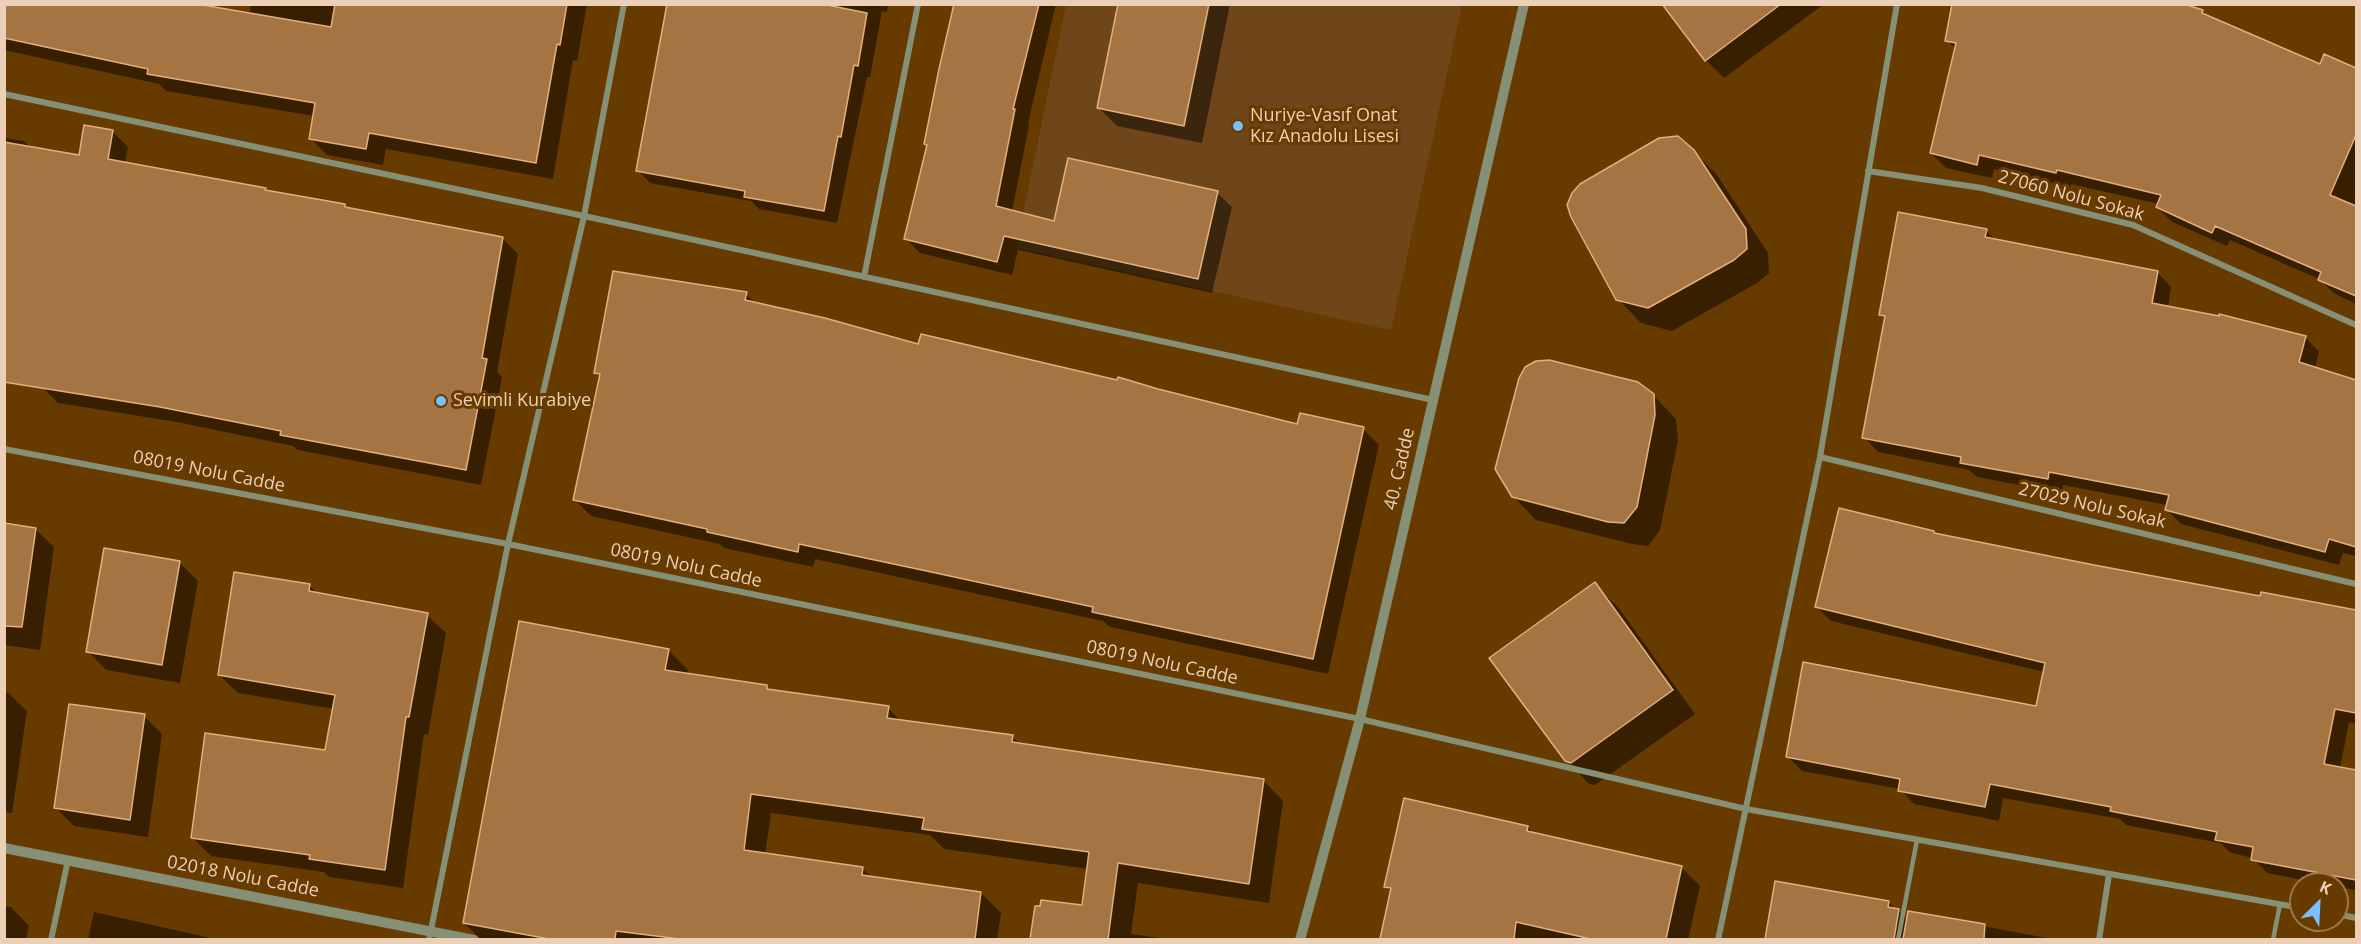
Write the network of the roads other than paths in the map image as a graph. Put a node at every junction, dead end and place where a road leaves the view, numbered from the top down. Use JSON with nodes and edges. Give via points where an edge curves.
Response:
{"nodes":[{"id":1,"x":624,"y":4,"type":"edge"},
{"id":2,"x":918,"y":4,"type":"edge"},
{"id":3,"x":1524,"y":4,"type":"edge"},
{"id":4,"x":1897,"y":4,"type":"edge"},
{"id":5,"x":4,"y":94,"type":"edge"},
{"id":6,"x":1868,"y":171,"type":"junction"},
{"id":7,"x":584,"y":216,"type":"junction"},
{"id":8,"x":864,"y":276,"type":"junction"},
{"id":9,"x":2356,"y":325,"type":"edge"},
{"id":10,"x":1433,"y":400,"type":"junction"},
{"id":11,"x":4,"y":449,"type":"edge"},
{"id":12,"x":1820,"y":457,"type":"junction"},
{"id":13,"x":508,"y":544,"type":"junction"},
{"id":14,"x":2356,"y":584,"type":"edge"},
{"id":15,"x":1360,"y":719,"type":"junction"},
{"id":16,"x":1746,"y":809,"type":"junction"},
{"id":17,"x":1917,"y":840,"type":"junction"},
{"id":18,"x":4,"y":848,"type":"edge"},
{"id":19,"x":68,"y":859,"type":"junction"},
{"id":20,"x":2109,"y":874,"type":"junction"},
{"id":21,"x":2280,"y":904,"type":"junction"},
{"id":22,"x":2289,"y":906,"type":"edge"},
{"id":23,"x":430,"y":935,"type":"edge"},
{"id":24,"x":51,"y":939,"type":"edge"},
{"id":25,"x":474,"y":939,"type":"edge"},
{"id":26,"x":1300,"y":939,"type":"edge"},
{"id":27,"x":1718,"y":939,"type":"edge"},
{"id":28,"x":1898,"y":939,"type":"edge"},
{"id":29,"x":2098,"y":939,"type":"edge"},
{"id":30,"x":2273,"y":939,"type":"edge"}],
"edges":[{"from":1,"to":7,"type":"street"},
{"from":2,"to":8,"type":"street"},
{"from":3,"to":10,"type":"street","name":"40. Cadde"},
{"from":4,"to":6,"type":"street"},
{"from":5,"to":7,"type":"street"},
{"from":6,"to":9,"type":"street","name":"27060 Nolu Sokak","via":[[1982,188],[2133,225]]},
{"from":6,"to":12,"type":"street"},
{"from":7,"to":8,"type":"street"},
{"from":7,"to":13,"type":"street"},
{"from":8,"to":10,"type":"street"},
{"from":10,"to":15,"type":"street","name":"40. Cadde"},
{"from":11,"to":13,"type":"street","name":"08019 Nolu Cadde"},
{"from":12,"to":14,"type":"street","name":"27029 Nolu Sokak"},
{"from":12,"to":16,"type":"street"},
{"from":13,"to":15,"type":"street","name":"08019 Nolu Cadde"},
{"from":13,"to":23,"type":"street"},
{"from":15,"to":16,"type":"street","name":"08019 Nolu Cadde"},
{"from":15,"to":26,"type":"street","name":"40. Cadde"},
{"from":16,"to":17,"type":"street","name":"08019 Nolu Cadde"},
{"from":16,"to":27,"type":"street"},
{"from":17,"to":20,"type":"street","name":"08019 Nolu Cadde"},
{"from":17,"to":28,"type":"lane"},
{"from":18,"to":19,"type":"street","name":"02018 Nolu Cadde"},
{"from":19,"to":23,"type":"street","name":"02018 Nolu Cadde"},
{"from":19,"to":24,"type":"street"},
{"from":20,"to":21,"type":"street","name":"08019 Nolu Cadde"},
{"from":20,"to":29,"type":"street"},
{"from":21,"to":22,"type":"street","name":"08019 Nolu Cadde"},
{"from":21,"to":30,"type":"lane"},
{"from":23,"to":25,"type":"street","name":"02018 Nolu Cadde"}]}
